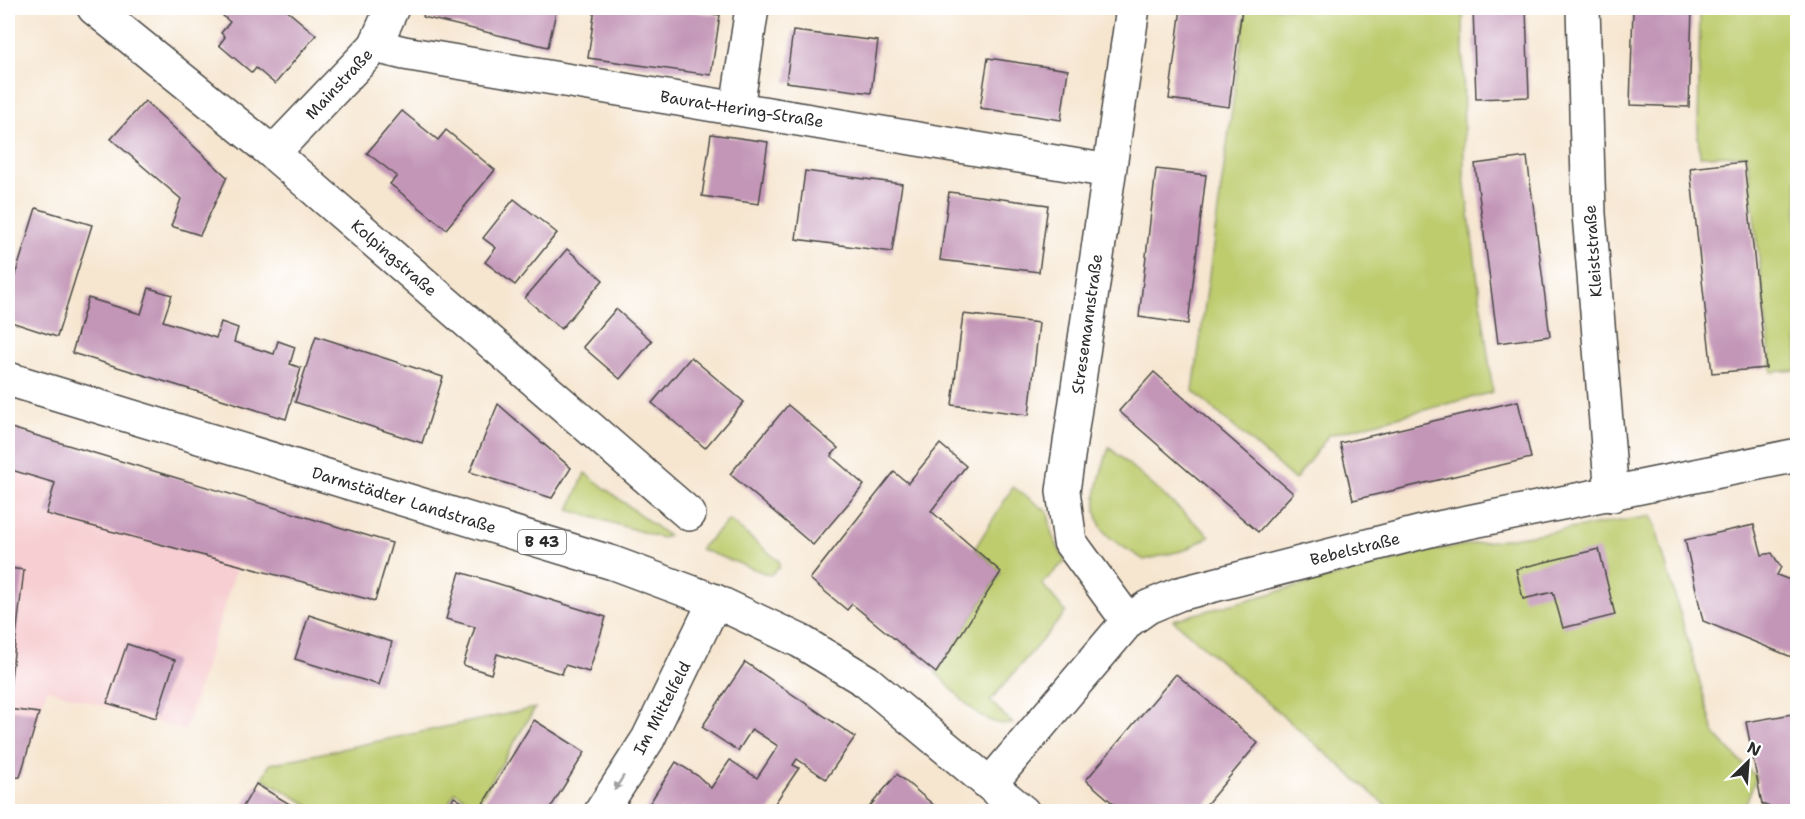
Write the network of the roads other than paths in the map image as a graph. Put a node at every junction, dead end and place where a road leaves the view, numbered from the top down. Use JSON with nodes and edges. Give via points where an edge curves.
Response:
{"nodes":[{"id":1,"x":94,"y":8,"type":"edge"},
{"id":2,"x":392,"y":8,"type":"edge"},
{"id":3,"x":752,"y":8,"type":"edge"},
{"id":4,"x":1132,"y":8,"type":"edge"},
{"id":5,"x":1583,"y":8,"type":"edge"},
{"id":6,"x":375,"y":46,"type":"junction"},
{"id":7,"x":737,"y":108,"type":"junction"},
{"id":8,"x":273,"y":153,"type":"junction"},
{"id":9,"x":1109,"y":171,"type":"junction"},
{"id":10,"x":8,"y":379,"type":"edge"},
{"id":11,"x":1797,"y":455,"type":"edge"},
{"id":12,"x":1612,"y":495,"type":"junction"},
{"id":13,"x":689,"y":514,"type":"dead end"},
{"id":14,"x":716,"y":601,"type":"junction"},
{"id":15,"x":1128,"y":621,"type":"junction"},
{"id":16,"x":990,"y":784,"type":"junction"},
{"id":17,"x":601,"y":812,"type":"edge"},
{"id":18,"x":1023,"y":812,"type":"edge"}],
"edges":[{"from":1,"to":8,"type":"street","name":"Kolpingstraße"},
{"from":2,"to":6,"type":"street","name":"Mainstraße"},
{"from":3,"to":7,"type":"street"},
{"from":4,"to":9,"type":"street","name":"Stresemannstraße"},
{"from":5,"to":12,"type":"street","name":"Kleiststraße","via":[[1590,214]]},
{"from":6,"to":7,"type":"street","name":"Baurat-Hering-Straße"},
{"from":6,"to":8,"type":"street","name":"Mainstraße"},
{"from":7,"to":9,"type":"street","name":"Baurat-Hering-Straße"},
{"from":8,"to":13,"type":"street","name":"Kolpingstraße"},
{"from":9,"to":15,"type":"street","name":"Stresemannstraße","via":[[1063,490],[1070,542]]},
{"from":10,"to":14,"type":"street","name":"Darmstädter Landstraße","number":"B 43","via":[[613,563]]},
{"from":11,"to":12,"type":"street","name":"Bebelstraße"},
{"from":12,"to":15,"type":"street","name":"Bebelstraße","via":[[1434,530],[1179,594],[1148,607]]},
{"from":14,"to":16,"type":"street","name":"Darmstädter Landstraße","number":"B 43","via":[[800,641],[866,681]]},
{"from":14,"to":17,"type":"street","name":"Im Mittelfeld","one_way":true,"via":[[648,739]]},
{"from":15,"to":16,"type":"street","name":"Bebelstraße"},
{"from":16,"to":18,"type":"street","name":"Darmstädter Landstraße","number":"B 43"}]}
